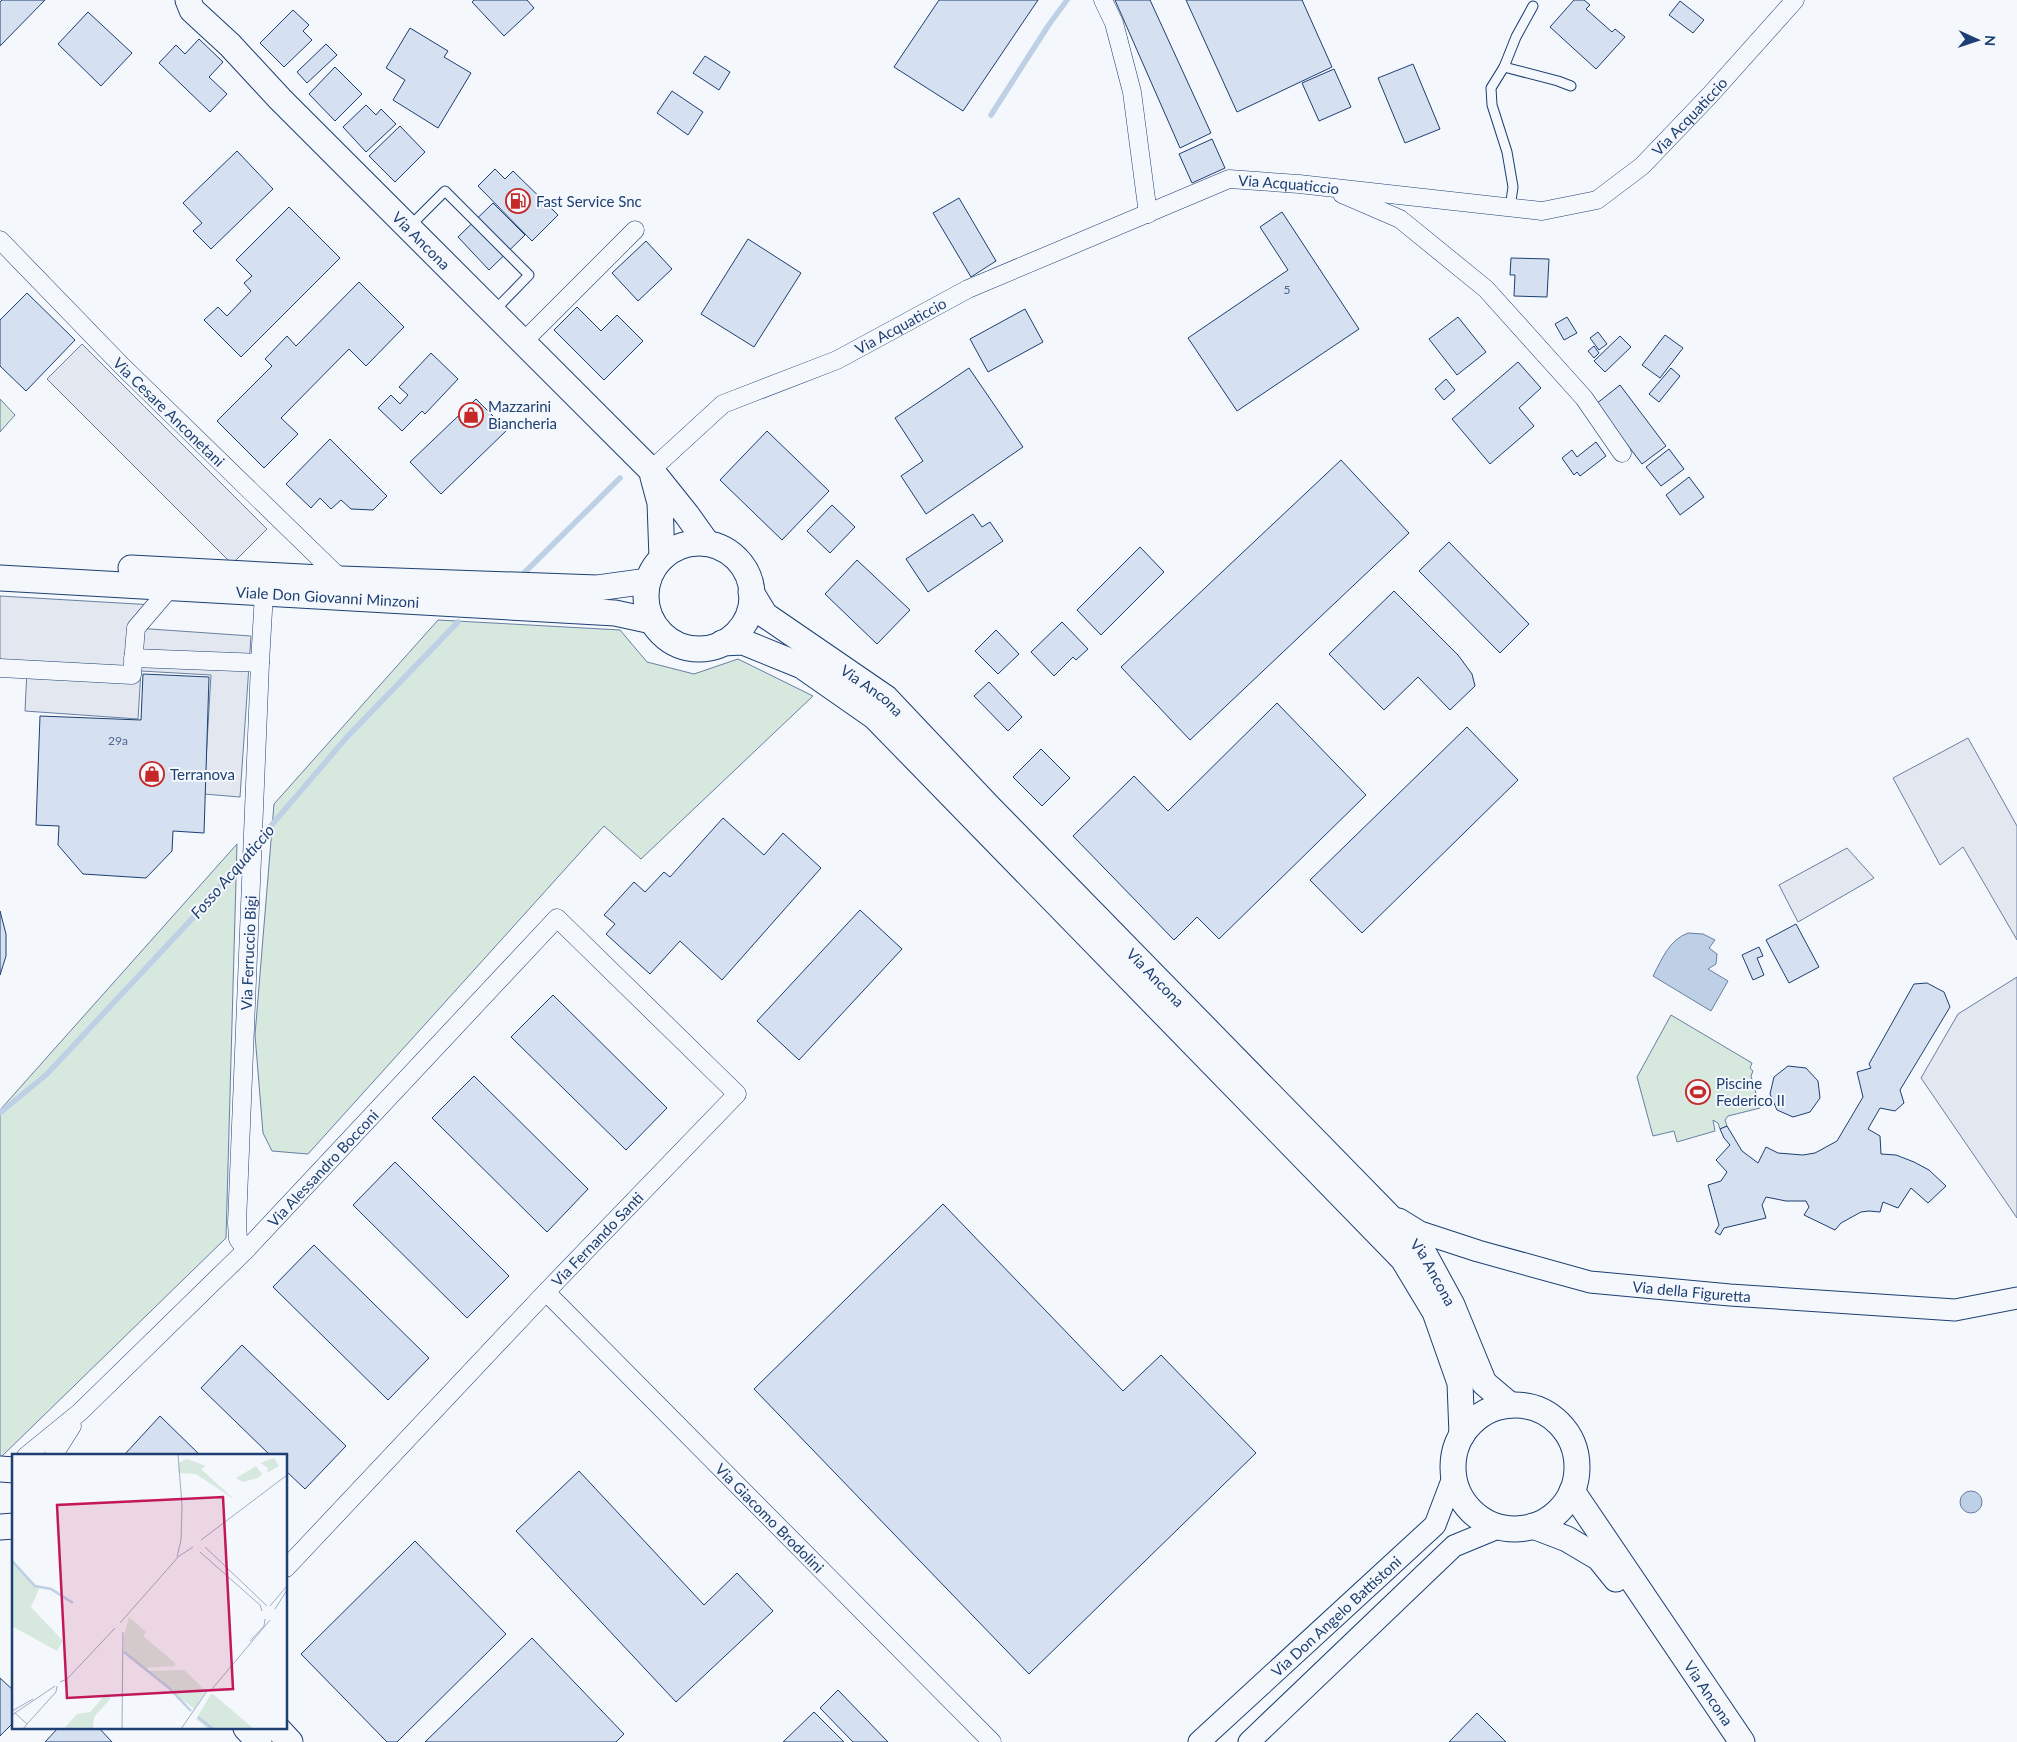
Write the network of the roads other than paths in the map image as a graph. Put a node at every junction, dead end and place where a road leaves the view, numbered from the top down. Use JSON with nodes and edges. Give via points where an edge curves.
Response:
{"nodes":[{"id":1,"x":1103,"y":0,"type":"edge"},
{"id":2,"x":1795,"y":0,"type":"edge"},
{"id":3,"x":192,"y":3,"type":"edge"},
{"id":4,"x":1533,"y":6,"type":"dead end"},
{"id":5,"x":1504,"y":67,"type":"junction"},
{"id":6,"x":1571,"y":86,"type":"dead end"},
{"id":7,"x":1326,"y":187,"type":"junction"},
{"id":8,"x":1510,"y":208,"type":"junction"},
{"id":9,"x":1148,"y":214,"type":"junction"},
{"id":10,"x":408,"y":228,"type":"junction"},
{"id":11,"x":635,"y":230,"type":"dead end"},
{"id":12,"x":0,"y":240,"type":"edge"},
{"id":13,"x":493,"y":312,"type":"junction"},
{"id":14,"x":523,"y":342,"type":"junction"},
{"id":15,"x":1622,"y":452,"type":"dead end"},
{"id":16,"x":651,"y":470,"type":"junction"},
{"id":17,"x":707,"y":543,"type":"junction"},
{"id":18,"x":662,"y":558,"type":"junction"},
{"id":19,"x":0,"y":560,"type":"edge"},
{"id":20,"x":0,"y":578,"type":"edge"},
{"id":21,"x":341,"y":579,"type":"junction"},
{"id":22,"x":648,"y":581,"type":"junction"},
{"id":23,"x":171,"y":587,"type":"junction"},
{"id":24,"x":751,"y":592,"type":"junction"},
{"id":25,"x":264,"y":593,"type":"junction"},
{"id":26,"x":652,"y":621,"type":"junction"},
{"id":27,"x":722,"y":643,"type":"junction"},
{"id":28,"x":133,"y":658,"type":"junction"},
{"id":29,"x":260,"y":663,"type":"junction"},
{"id":30,"x":0,"y":668,"type":"edge"},
{"id":31,"x":557,"y":918,"type":"joint"},
{"id":32,"x":1380,"y":1207,"type":"junction"},
{"id":33,"x":246,"y":1250,"type":"junction"},
{"id":34,"x":546,"y":1292,"type":"junction"},
{"id":35,"x":2017,"y":1298,"type":"edge"},
{"id":36,"x":1510,"y":1405,"type":"junction"},
{"id":37,"x":80,"y":1412,"type":"junction"},
{"id":38,"x":1462,"y":1435,"type":"junction"},
{"id":39,"x":28,"y":1454,"type":"edge"},
{"id":40,"x":54,"y":1454,"type":"edge"},
{"id":41,"x":1454,"y":1475,"type":"junction"},
{"id":42,"x":1572,"y":1491,"type":"junction"},
{"id":43,"x":1533,"y":1526,"type":"junction"},
{"id":44,"x":1500,"y":1527,"type":"junction"},
{"id":45,"x":288,"y":1566,"type":"edge"},
{"id":46,"x":1675,"y":1645,"type":"junction"},
{"id":47,"x":248,"y":1730,"type":"edge"},
{"id":48,"x":279,"y":1730,"type":"edge"},
{"id":49,"x":259,"y":1742,"type":"edge"},
{"id":50,"x":290,"y":1742,"type":"edge"},
{"id":51,"x":992,"y":1742,"type":"edge"},
{"id":52,"x":1199,"y":1742,"type":"edge"},
{"id":53,"x":1248,"y":1742,"type":"edge"},
{"id":54,"x":1742,"y":1742,"type":"edge"}],
"edges":[{"from":1,"to":9,"type":"street","via":[[1114,23],[1132,92]]},
{"from":2,"to":8,"type":"street","name":"Via Acquaticcio","via":[[1642,166],[1598,200],[1542,211]]},
{"from":3,"to":10,"type":"main road","name":"Via Ancona","via":[[280,99]]},
{"from":4,"to":5,"type":"lane"},
{"from":5,"to":6,"type":"lane"},
{"from":5,"to":8,"type":"lane","via":[[1491,88],[1492,105],[1508,152],[1513,187]]},
{"from":7,"to":8,"type":"street","name":"Via Acquaticcio"},
{"from":7,"to":9,"type":"street","name":"Via Acquaticcio","via":[[1229,179]]},
{"from":7,"to":15,"type":"street","via":[[1400,219],[1486,289],[1584,398]]},
{"from":9,"to":16,"type":"street","name":"Via Acquaticcio","via":[[968,289],[837,360],[723,404]]},
{"from":10,"to":13,"type":"main road","name":"Via Ancona"},
{"from":10,"to":13,"type":"lane","via":[[445,191],[529,275]]},
{"from":11,"to":14,"type":"street"},
{"from":12,"to":21,"type":"street","name":"Via Cesare Anconetani","via":[[123,367]]},
{"from":13,"to":14,"type":"main road","name":"Via Ancona"},
{"from":14,"to":16,"type":"main road","name":"Via Ancona"},
{"from":16,"to":17,"type":"main road","name":"Via Ancona"},
{"from":16,"to":18,"type":"main road","name":"Via Ancona","via":[[660,503]]},
{"from":17,"to":18,"type":"main road","via":[[682,545]]},
{"from":17,"to":24,"type":"main road","via":[[718,546],[738,560],[745,570]]},
{"from":18,"to":22,"type":"main road"},
{"from":19,"to":21,"type":"main road","name":"Viale Don Giovanni Minzoni"},
{"from":20,"to":23,"type":"main road","name":"Viale Don Giovanni Minzoni"},
{"from":21,"to":22,"type":"main road","name":"Viale Don Giovanni Minzoni","via":[[597,588]]},
{"from":22,"to":26,"type":"main road","via":[[647,608]]},
{"from":23,"to":25,"type":"main road","name":"Viale Don Giovanni Minzoni"},
{"from":23,"to":28,"type":"street","via":[[136,628]]},
{"from":24,"to":27,"type":"main road","via":[[747,616],[733,636]]},
{"from":24,"to":32,"type":"main road","name":"Via Ancona","via":[[764,615],[886,698]]},
{"from":25,"to":26,"type":"main road","name":"Viale Don Giovanni Minzoni","via":[[615,613]]},
{"from":25,"to":29,"type":"street","name":"Via Ferruccio Bigi"},
{"from":26,"to":27,"type":"main road","via":[[659,631],[678,644],[700,649]]},
{"from":27,"to":38,"type":"main road","name":"Via Ancona","via":[[743,642],[802,666],[875,717],[1403,1259],[1434,1312],[1460,1384]]},
{"from":28,"to":29,"type":"street"},
{"from":28,"to":30,"type":"street","via":[[132,675]]},
{"from":29,"to":33,"type":"street","name":"Via Ferruccio Bigi","via":[[237,1222],[238,1239]]},
{"from":31,"to":33,"type":"street","name":"Via Alessandro Bocconi"},
{"from":31,"to":34,"type":"street","name":"Via Fernando Santi","via":[[737,1094]]},
{"from":32,"to":35,"type":"street","name":"Via della Figuretta","via":[[1420,1232],[1478,1252],[1590,1282],[1954,1310]]},
{"from":32,"to":36,"type":"main road","name":"Via Ancona","via":[[1422,1250],[1452,1305],[1484,1383]]},
{"from":33,"to":37,"type":"street","name":"Via Alessandro Bocconi"},
{"from":34,"to":45,"type":"street","name":"Via Fernando Santi"},
{"from":34,"to":51,"type":"street","name":"Via Giacomo Brodolini"},
{"from":36,"to":38,"type":"main road","name":"Via Ancona","via":[[1482,1414]]},
{"from":36,"to":42,"type":"main road","name":"Via Ancona","via":[[1525,1405],[1552,1417],[1570,1438],[1576,1472]]},
{"from":37,"to":39,"type":"street","name":"Via Alessandro Bocconi"},
{"from":37,"to":40,"type":"street","name":"Via Alessandro Bocconi"},
{"from":38,"to":41,"type":"main road","name":"Via Ancona","via":[[1453,1461]]},
{"from":41,"to":44,"type":"main road","name":"Via Ancona","via":[[1456,1487],[1469,1508],[1488,1523]]},
{"from":41,"to":52,"type":"street","name":"Via Don Angelo Battistoni","via":[[1435,1525]]},
{"from":42,"to":43,"type":"main road","name":"Via Ancona","via":[[1556,1513]]},
{"from":42,"to":46,"type":"main road","name":"Via Ancona"},
{"from":43,"to":44,"type":"main road","name":"Via Ancona"},
{"from":43,"to":46,"type":"main road","name":"Via Ancona","via":[[1567,1539],[1599,1558]]},
{"from":44,"to":53,"type":"street","name":"Via Don Angelo Battistoni","via":[[1454,1546]]},
{"from":46,"to":54,"type":"main road","name":"Via Ancona"},
{"from":47,"to":49,"type":"main road"},
{"from":48,"to":50,"type":"main road"}]}
